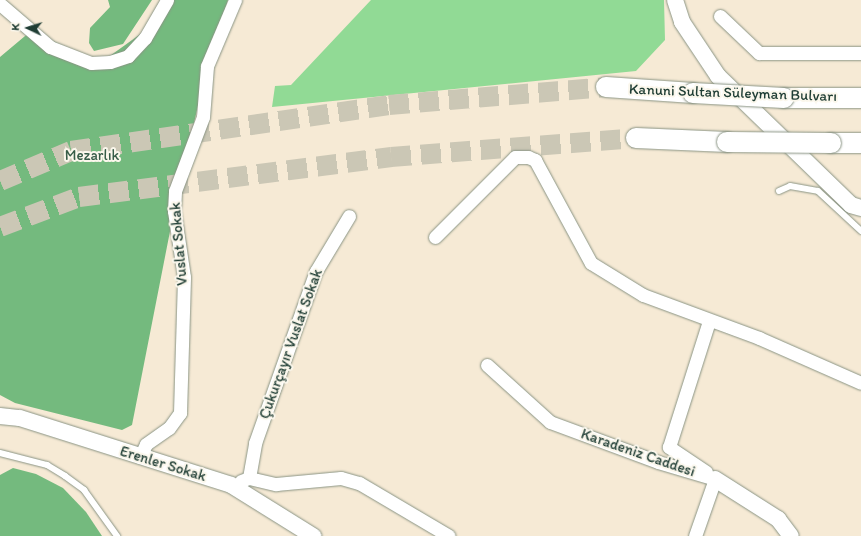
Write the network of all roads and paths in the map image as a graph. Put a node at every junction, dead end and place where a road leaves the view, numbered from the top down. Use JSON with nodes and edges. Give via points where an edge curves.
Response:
{"nodes":[{"id":1,"x":167,"y":0,"type":"edge"},
{"id":2,"x":235,"y":0,"type":"edge"},
{"id":3,"x":675,"y":0,"type":"edge"},
{"id":4,"x":0,"y":4,"type":"edge"},
{"id":5,"x":720,"y":16,"type":"dead end"},
{"id":6,"x":861,"y":53,"type":"edge"},
{"id":7,"x":606,"y":87,"type":"tunnel mouth"},
{"id":8,"x":861,"y":98,"type":"edge"},
{"id":9,"x":636,"y":138,"type":"tunnel mouth"},
{"id":10,"x":861,"y":143,"type":"edge"},
{"id":11,"x":779,"y":191,"type":"dead end"},
{"id":12,"x":861,"y":208,"type":"edge"},
{"id":13,"x":349,"y":216,"type":"dead end"},
{"id":14,"x":861,"y":231,"type":"edge"},
{"id":15,"x":435,"y":238,"type":"dead end"},
{"id":16,"x":709,"y":321,"type":"junction"},
{"id":17,"x":487,"y":365,"type":"dead end"},
{"id":18,"x":861,"y":384,"type":"edge"},
{"id":19,"x":1,"y":415,"type":"edge"},
{"id":20,"x":0,"y":452,"type":"edge"},
{"id":21,"x":140,"y":457,"type":"junction"},
{"id":22,"x":249,"y":478,"type":"junction"},
{"id":23,"x":715,"y":479,"type":"junction"},
{"id":24,"x":231,"y":485,"type":"junction"},
{"id":25,"x":117,"y":536,"type":"edge"},
{"id":26,"x":313,"y":536,"type":"edge"},
{"id":27,"x":449,"y":536,"type":"edge"},
{"id":28,"x":695,"y":536,"type":"edge"},
{"id":29,"x":790,"y":536,"type":"edge"}],
"edges":[{"from":1,"to":4,"type":"street","via":[[145,38],[128,56],[110,62],[91,63],[50,46]]},
{"from":2,"to":21,"type":"street","name":"Vuslat Sokak","via":[[207,66],[203,117],[175,191],[174,211],[184,277],[180,413],[169,428],[146,444]]},
{"from":3,"to":12,"type":"street","via":[[682,22],[718,76],[851,205]]},
{"from":5,"to":6,"type":"street","via":[[759,53]]},
{"from":7,"to":8,"type":"main road","name":"Kanuni Sultan Süleyman Bulvarı","bridge":true,"via":[[784,98]]},
{"from":9,"to":10,"type":"main road","bridge":true},
{"from":11,"to":14,"type":"lane","via":[[790,186],[818,191]]},
{"from":13,"to":22,"type":"street","name":"Çukurçayır Vuslat Sokak","via":[[316,271],[255,443]]},
{"from":15,"to":16,"type":"street","via":[[515,157],[528,157],[535,160],[591,263],[643,295]]},
{"from":16,"to":18,"type":"street","via":[[759,338]]},
{"from":16,"to":23,"type":"street","via":[[668,447]]},
{"from":17,"to":23,"type":"street","name":"Karadeniz Caddesi","via":[[550,422],[658,462]]},
{"from":19,"to":21,"type":"street","name":"Erenler Sokak","via":[[20,418]]},
{"from":20,"to":25,"type":"lane","via":[[47,465],[65,476],[84,490]]},
{"from":21,"to":24,"type":"street","name":"Erenler Sokak"},
{"from":22,"to":24,"type":"street"},
{"from":22,"to":27,"type":"street","via":[[276,484],[341,478],[359,483]]},
{"from":23,"to":28,"type":"street"},
{"from":23,"to":29,"type":"street","name":"Karadeniz Caddesi","via":[[778,519]]},
{"from":24,"to":26,"type":"street","name":"Erenler Sokak"}]}
